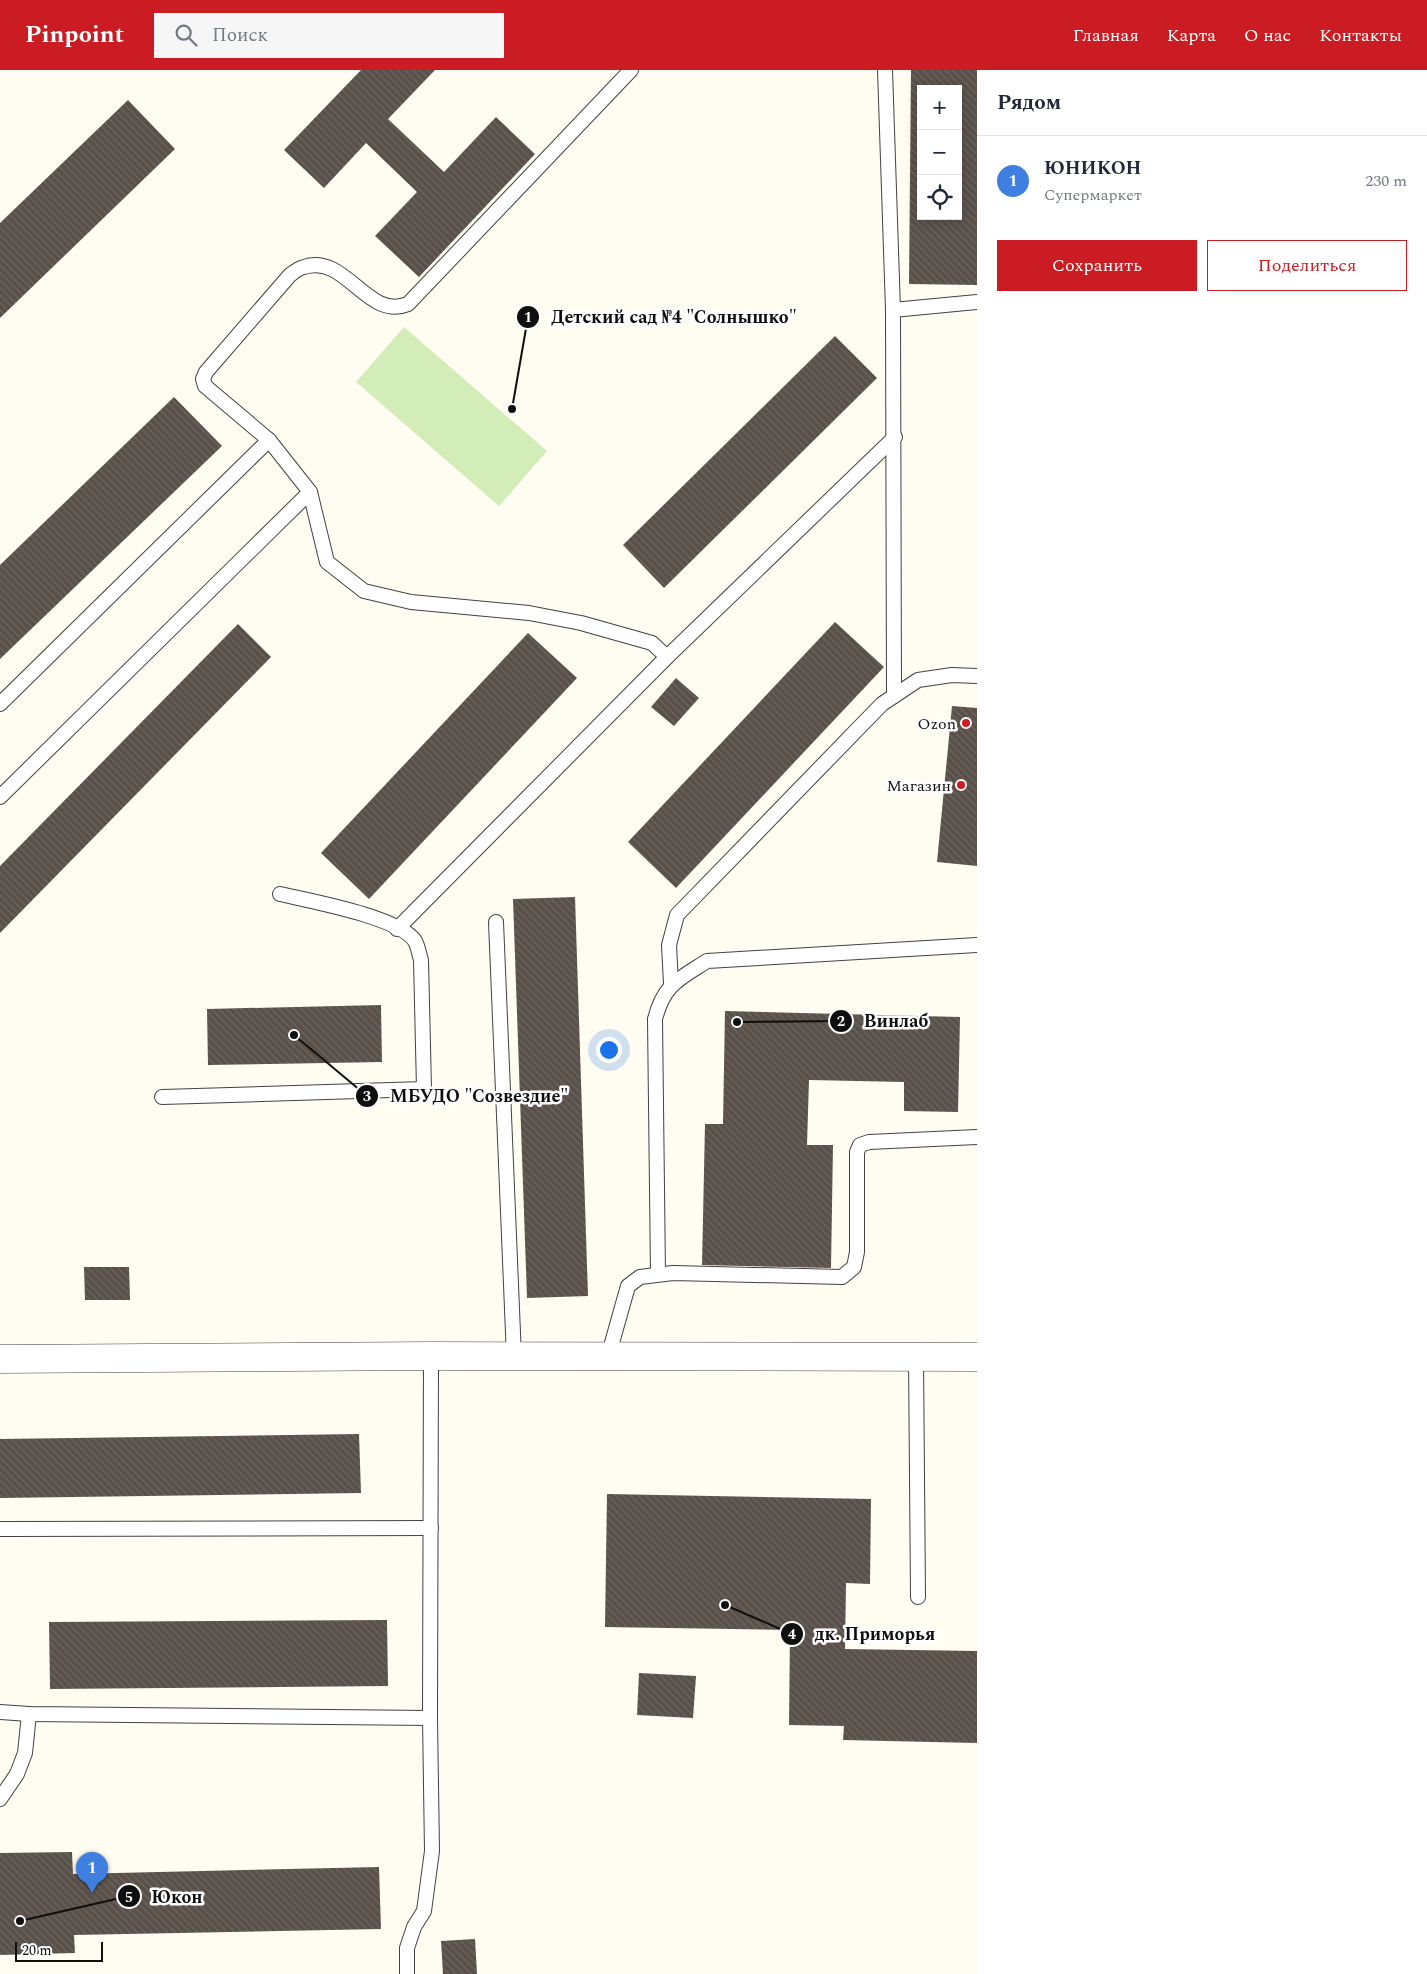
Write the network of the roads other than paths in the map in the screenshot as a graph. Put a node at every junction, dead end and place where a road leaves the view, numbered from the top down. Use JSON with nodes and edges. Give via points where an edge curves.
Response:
{"nodes":[{"id":1,"x":631,"y":70,"type":"edge"},
{"id":2,"x":885,"y":70,"type":"edge"},
{"id":3,"x":977,"y":302,"type":"edge"},
{"id":4,"x":893,"y":310,"type":"junction"},
{"id":5,"x":895,"y":437,"type":"junction"},
{"id":6,"x":269,"y":440,"type":"junction"},
{"id":7,"x":310,"y":492,"type":"junction"},
{"id":8,"x":668,"y":657,"type":"junction"},
{"id":9,"x":977,"y":676,"type":"edge"},
{"id":10,"x":894,"y":696,"type":"junction"},
{"id":11,"x":0,"y":704,"type":"edge"},
{"id":12,"x":0,"y":797,"type":"edge"},
{"id":13,"x":280,"y":894,"type":"dead end"},
{"id":14,"x":496,"y":922,"type":"dead end"},
{"id":15,"x":397,"y":929,"type":"junction"},
{"id":16,"x":977,"y":945,"type":"edge"},
{"id":17,"x":671,"y":984,"type":"junction"},
{"id":18,"x":162,"y":1097,"type":"dead end"},
{"id":19,"x":977,"y":1137,"type":"edge"},
{"id":20,"x":658,"y":1274,"type":"junction"},
{"id":21,"x":431,"y":1356,"type":"junction"},
{"id":22,"x":514,"y":1357,"type":"junction"},
{"id":23,"x":608,"y":1357,"type":"junction"},
{"id":24,"x":916,"y":1357,"type":"junction"},
{"id":25,"x":977,"y":1357,"type":"edge"},
{"id":26,"x":0,"y":1359,"type":"edge"},
{"id":27,"x":431,"y":1528,"type":"junction"},
{"id":28,"x":0,"y":1529,"type":"edge"},
{"id":29,"x":918,"y":1597,"type":"dead end"},
{"id":30,"x":0,"y":1712,"type":"edge"},
{"id":31,"x":29,"y":1714,"type":"junction"},
{"id":32,"x":430,"y":1718,"type":"junction"},
{"id":33,"x":0,"y":1800,"type":"edge"},
{"id":34,"x":407,"y":1974,"type":"edge"}],
"edges":[{"from":1,"to":6,"type":"lane","via":[[408,304],[391,308],[370,299],[332,269],[319,265],[304,267],[290,275],[203,379],[205,386]]},
{"from":2,"to":4,"type":"lane"},
{"from":3,"to":4,"type":"lane"},
{"from":4,"to":5,"type":"lane"},
{"from":5,"to":8,"type":"lane"},
{"from":5,"to":10,"type":"lane"},
{"from":6,"to":7,"type":"lane"},
{"from":6,"to":11,"type":"lane"},
{"from":7,"to":8,"type":"lane","via":[[327,562],[364,591],[411,602],[529,613],[581,623],[652,643]]},
{"from":7,"to":12,"type":"lane"},
{"from":8,"to":15,"type":"lane"},
{"from":9,"to":10,"type":"lane","via":[[952,675],[918,680]]},
{"from":10,"to":17,"type":"lane","via":[[882,704],[677,915],[669,945]]},
{"from":13,"to":15,"type":"lane","via":[[376,918]]},
{"from":14,"to":22,"type":"lane"},
{"from":15,"to":18,"type":"lane","via":[[416,942],[421,960],[424,1090]]},
{"from":16,"to":17,"type":"lane","via":[[707,961]]},
{"from":17,"to":20,"type":"lane","via":[[659,1001],[654,1019]]},
{"from":19,"to":20,"type":"lane","via":[[860,1145],[857,1152],[857,1252],[854,1267],[842,1277]]},
{"from":20,"to":23,"type":"lane","via":[[640,1277],[628,1286]]},
{"from":21,"to":22,"type":"street"},
{"from":21,"to":26,"type":"street"},
{"from":21,"to":27,"type":"lane"},
{"from":22,"to":23,"type":"street"},
{"from":23,"to":24,"type":"street"},
{"from":24,"to":25,"type":"street"},
{"from":24,"to":29,"type":"lane"},
{"from":27,"to":28,"type":"lane"},
{"from":27,"to":32,"type":"lane"},
{"from":30,"to":31,"type":"lane"},
{"from":31,"to":32,"type":"lane"},
{"from":31,"to":33,"type":"lane","via":[[25,1753]]},
{"from":32,"to":34,"type":"lane","via":[[432,1850],[424,1911],[407,1948]]}]}
